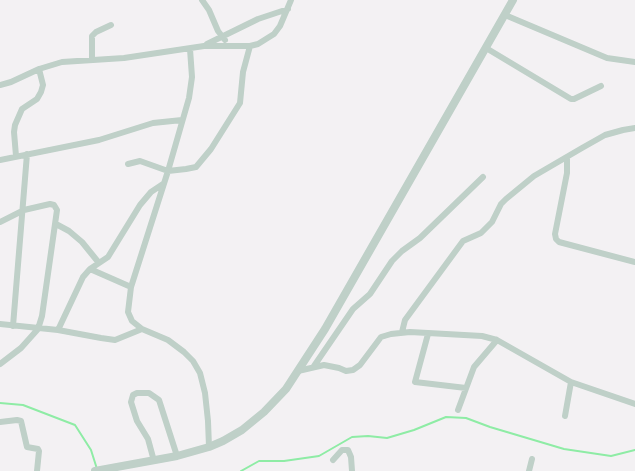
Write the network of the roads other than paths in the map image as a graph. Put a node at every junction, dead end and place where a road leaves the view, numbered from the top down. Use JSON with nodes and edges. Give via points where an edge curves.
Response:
{"nodes":[{"id":1,"x":202,"y":0,"type":"edge"},
{"id":2,"x":291,"y":0,"type":"edge"},
{"id":3,"x":513,"y":0,"type":"edge"},
{"id":4,"x":288,"y":9,"type":"junction"},
{"id":5,"x":505,"y":15,"type":"junction"},
{"id":6,"x":111,"y":25,"type":"dead end"},
{"id":7,"x":223,"y":37,"type":"junction"},
{"id":8,"x":229,"y":45,"type":"junction"},
{"id":9,"x":204,"y":46,"type":"junction"},
{"id":10,"x":250,"y":46,"type":"junction"},
{"id":11,"x":190,"y":48,"type":"junction"},
{"id":12,"x":486,"y":48,"type":"junction"},
{"id":13,"x":92,"y":60,"type":"junction"},
{"id":14,"x":635,"y":62,"type":"edge"},
{"id":15,"x":39,"y":68,"type":"junction"},
{"id":16,"x":0,"y":84,"type":"edge"},
{"id":17,"x":601,"y":86,"type":"dead end"},
{"id":18,"x":182,"y":120,"type":"junction"},
{"id":19,"x":635,"y":128,"type":"edge"},
{"id":20,"x":28,"y":154,"type":"junction"},
{"id":21,"x":16,"y":156,"type":"junction"},
{"id":22,"x":567,"y":157,"type":"junction"},
{"id":23,"x":0,"y":160,"type":"edge"},
{"id":24,"x":128,"y":164,"type":"dead end"},
{"id":25,"x":168,"y":171,"type":"junction"},
{"id":26,"x":484,"y":177,"type":"dead end"},
{"id":27,"x":164,"y":183,"type":"junction"},
{"id":28,"x":24,"y":210,"type":"junction"},
{"id":29,"x":0,"y":222,"type":"edge"},
{"id":30,"x":56,"y":224,"type":"junction"},
{"id":31,"x":635,"y":262,"type":"edge"},
{"id":32,"x":99,"y":263,"type":"junction"},
{"id":33,"x":90,"y":269,"type":"junction"},
{"id":34,"x":131,"y":287,"type":"junction"},
{"id":35,"x":0,"y":324,"type":"edge"},
{"id":36,"x":13,"y":326,"type":"junction"},
{"id":37,"x":38,"y":329,"type":"junction"},
{"id":38,"x":142,"y":329,"type":"junction"},
{"id":39,"x":58,"y":330,"type":"junction"},
{"id":40,"x":402,"y":332,"type":"junction"},
{"id":41,"x":428,"y":334,"type":"junction"},
{"id":42,"x":497,"y":340,"type":"junction"},
{"id":43,"x":0,"y":364,"type":"edge"},
{"id":44,"x":314,"y":366,"type":"junction"},
{"id":45,"x":298,"y":371,"type":"junction"},
{"id":46,"x":571,"y":382,"type":"junction"},
{"id":47,"x":466,"y":388,"type":"junction"},
{"id":48,"x":635,"y":404,"type":"edge"},
{"id":49,"x":458,"y":410,"type":"dead end"},
{"id":50,"x":565,"y":416,"type":"dead end"},
{"id":51,"x":0,"y":422,"type":"edge"},
{"id":52,"x":208,"y":447,"type":"junction"},
{"id":53,"x":177,"y":456,"type":"junction"},
{"id":54,"x":532,"y":459,"type":"dead end"},
{"id":55,"x":154,"y":460,"type":"junction"},
{"id":56,"x":333,"y":460,"type":"dead end"},
{"id":57,"x":38,"y":471,"type":"edge"},
{"id":58,"x":95,"y":471,"type":"edge"},
{"id":59,"x":352,"y":471,"type":"edge"},
{"id":60,"x":529,"y":471,"type":"edge"}],
"edges":[{"from":1,"to":7,"type":"street"},
{"from":2,"to":4,"type":"street"},
{"from":3,"to":5,"type":"street"},
{"from":4,"to":7,"type":"street","via":[[258,19]]},
{"from":4,"to":10,"type":"street","via":[[274,34]]},
{"from":5,"to":12,"type":"street"},
{"from":5,"to":14,"type":"street","via":[[607,58]]},
{"from":6,"to":13,"type":"street","via":[[92,36]]},
{"from":7,"to":8,"type":"street"},
{"from":7,"to":9,"type":"street"},
{"from":8,"to":9,"type":"street"},
{"from":8,"to":10,"type":"street"},
{"from":9,"to":11,"type":"street"},
{"from":10,"to":25,"type":"street","via":[[240,103],[211,150],[196,166]]},
{"from":11,"to":13,"type":"street"},
{"from":11,"to":18,"type":"street","via":[[192,77]]},
{"from":12,"to":17,"type":"street","via":[[571,99]]},
{"from":12,"to":45,"type":"street"},
{"from":13,"to":15,"type":"street"},
{"from":15,"to":16,"type":"street"},
{"from":15,"to":21,"type":"street","via":[[43,85],[41,92],[22,110],[15,125]]},
{"from":18,"to":20,"type":"street","via":[[169,120],[99,140]]},
{"from":18,"to":25,"type":"street"},
{"from":19,"to":22,"type":"street","via":[[605,135]]},
{"from":20,"to":21,"type":"street"},
{"from":20,"to":28,"type":"street"},
{"from":21,"to":23,"type":"street"},
{"from":22,"to":31,"type":"street","via":[[556,239]]},
{"from":22,"to":40,"type":"street","via":[[534,176],[501,204],[487,228],[463,241],[405,320]]},
{"from":24,"to":25,"type":"street","via":[[140,161]]},
{"from":25,"to":27,"type":"street"},
{"from":26,"to":44,"type":"street","via":[[392,262],[370,294],[353,309]]},
{"from":27,"to":32,"type":"street","via":[[151,192],[108,257]]},
{"from":27,"to":34,"type":"street"},
{"from":28,"to":29,"type":"street"},
{"from":28,"to":30,"type":"street","via":[[54,205]]},
{"from":28,"to":36,"type":"street"},
{"from":30,"to":32,"type":"street","via":[[82,242]]},
{"from":30,"to":37,"type":"street"},
{"from":32,"to":33,"type":"street"},
{"from":33,"to":34,"type":"street"},
{"from":33,"to":39,"type":"street"},
{"from":34,"to":38,"type":"street","via":[[128,312],[132,321]]},
{"from":35,"to":36,"type":"street"},
{"from":36,"to":37,"type":"street"},
{"from":37,"to":39,"type":"street"},
{"from":37,"to":43,"type":"street"},
{"from":38,"to":39,"type":"street","via":[[115,340]]},
{"from":38,"to":52,"type":"street","via":[[168,340],[193,361],[205,393]]},
{"from":40,"to":41,"type":"street"},
{"from":40,"to":44,"type":"street","via":[[380,337],[353,370]]},
{"from":41,"to":42,"type":"street","via":[[482,336]]},
{"from":41,"to":47,"type":"street","via":[[415,382]]},
{"from":42,"to":46,"type":"street"},
{"from":42,"to":47,"type":"street","via":[[474,367]]},
{"from":44,"to":45,"type":"street"},
{"from":45,"to":52,"type":"street","via":[[264,412],[242,430]]},
{"from":46,"to":48,"type":"street"},
{"from":46,"to":50,"type":"street"},
{"from":47,"to":49,"type":"street"},
{"from":51,"to":57,"type":"street","via":[[21,421],[28,447],[38,448]]},
{"from":52,"to":53,"type":"street"},
{"from":53,"to":55,"type":"street"},
{"from":53,"to":55,"type":"street","via":[[159,400],[149,393],[137,392],[131,402]]},
{"from":54,"to":60,"type":"street"},
{"from":55,"to":58,"type":"street"},
{"from":56,"to":59,"type":"street","via":[[342,450],[348,450]]}]}
